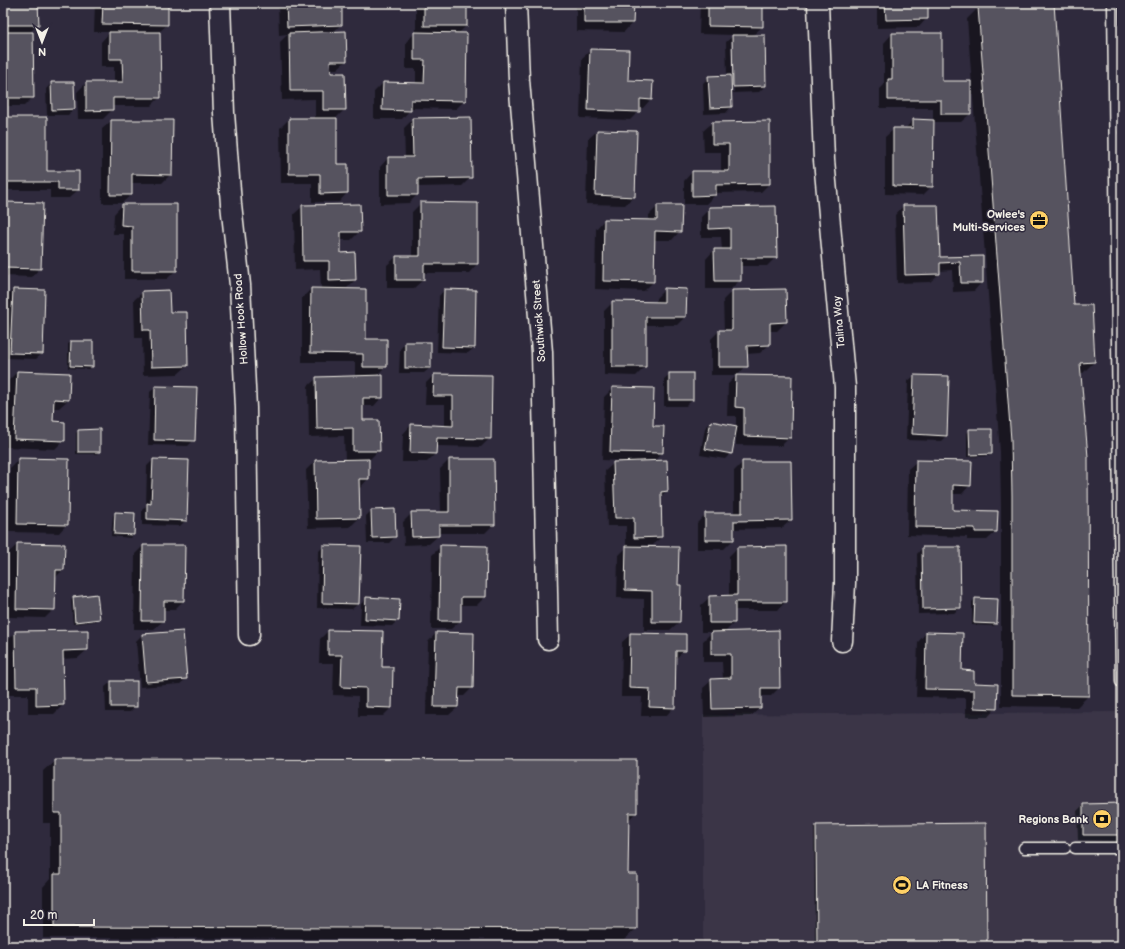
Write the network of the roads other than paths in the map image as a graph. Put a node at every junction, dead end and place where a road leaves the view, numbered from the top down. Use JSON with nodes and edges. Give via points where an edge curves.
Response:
{"nodes":[{"id":1,"x":220,"y":3,"type":"edge"},
{"id":2,"x":516,"y":3,"type":"edge"},
{"id":3,"x":818,"y":3,"type":"edge"},
{"id":4,"x":1113,"y":3,"type":"edge"},
{"id":5,"x":1120,"y":337,"type":"edge"},
{"id":6,"x":249,"y":635,"type":"dead end"},
{"id":7,"x":548,"y":639,"type":"dead end"},
{"id":8,"x":842,"y":641,"type":"dead end"},
{"id":9,"x":1122,"y":682,"type":"edge"},
{"id":10,"x":1024,"y":848,"type":"dead end"},
{"id":11,"x":1065,"y":848,"type":"dead end"},
{"id":12,"x":1076,"y":848,"type":"dead end"},
{"id":13,"x":1122,"y":848,"type":"edge"}],
"edges":[{"from":1,"to":6,"type":"street","name":"Hollow Hook Road","via":[[224,114],[240,285],[246,408]]},
{"from":2,"to":7,"type":"street","name":"Southwick Street","via":[[519,80],[542,352]]},
{"from":3,"to":8,"type":"street","name":"Talina Way","via":[[824,160],[845,387],[845,583]]},
{"from":4,"to":5,"type":"lane"},
{"from":5,"to":9,"type":"lane"},
{"from":10,"to":11,"type":"lane"},
{"from":12,"to":13,"type":"lane"}]}
